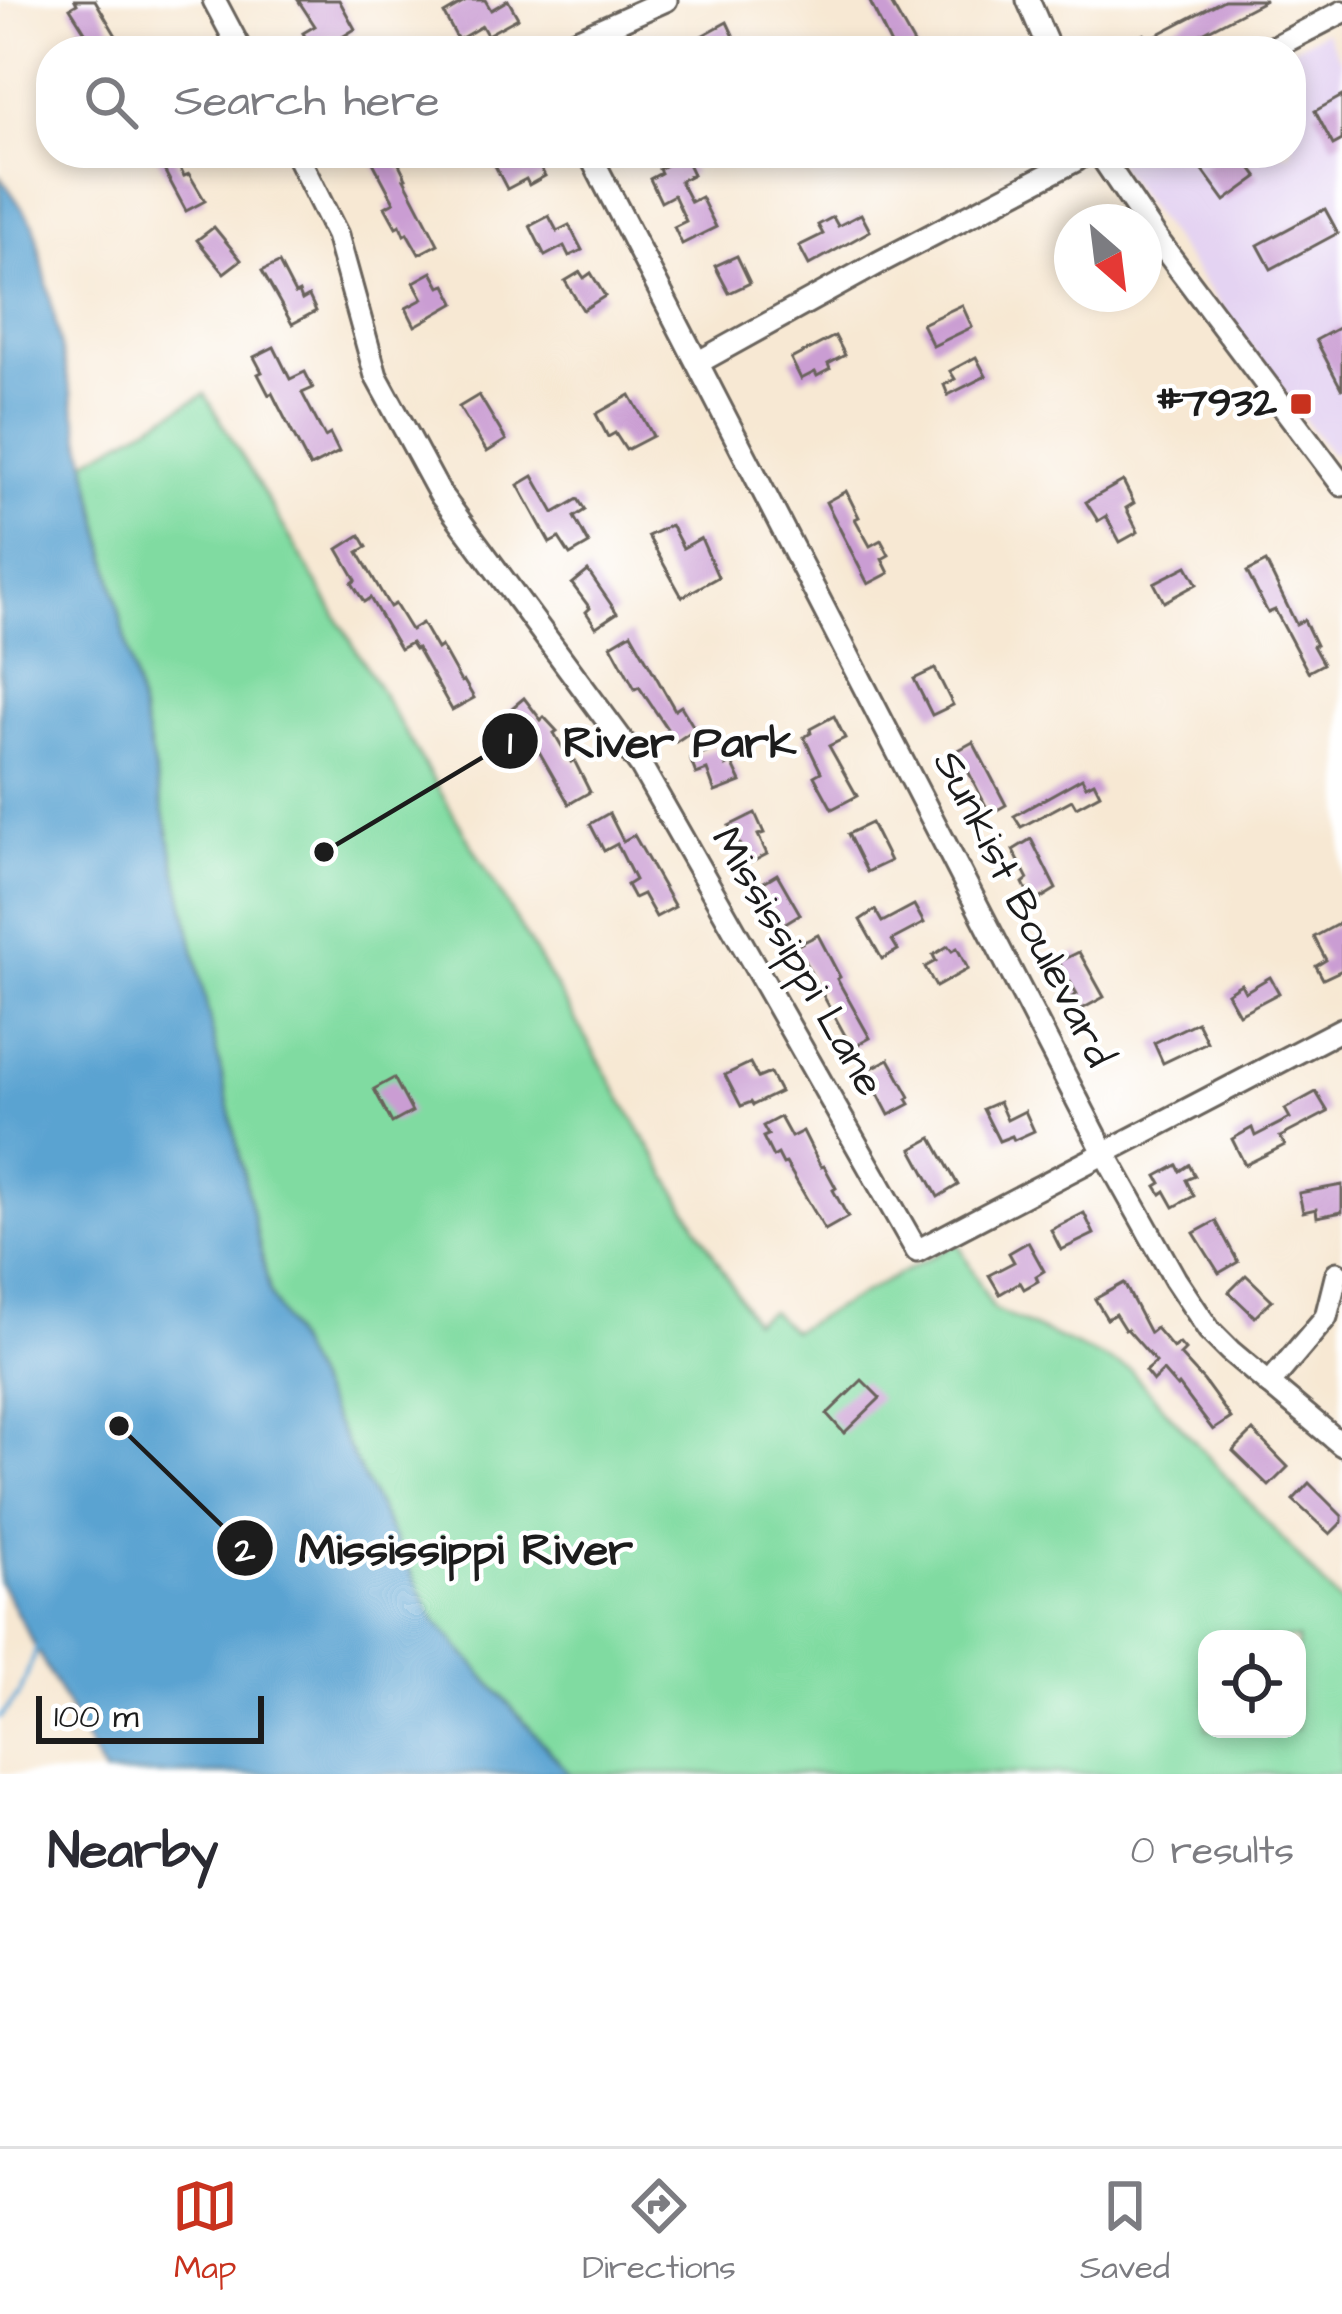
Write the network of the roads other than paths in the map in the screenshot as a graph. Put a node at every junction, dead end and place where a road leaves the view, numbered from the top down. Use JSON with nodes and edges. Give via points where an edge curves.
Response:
{"nodes":[{"id":1,"x":214,"y":0,"type":"edge"},
{"id":2,"x":665,"y":0,"type":"edge"},
{"id":3,"x":1028,"y":0,"type":"edge"},
{"id":4,"x":1342,"y":13,"type":"edge"},
{"id":5,"x":234,"y":36,"type":"edge"},
{"id":6,"x":585,"y":36,"type":"edge"},
{"id":7,"x":1044,"y":36,"type":"edge"},
{"id":8,"x":1297,"y":36,"type":"edge"},
{"id":9,"x":304,"y":168,"type":"edge"},
{"id":10,"x":597,"y":168,"type":"edge"},
{"id":11,"x":1057,"y":168,"type":"edge"},
{"id":12,"x":1109,"y":168,"type":"edge"},
{"id":13,"x":699,"y":362,"type":"junction"},
{"id":14,"x":1342,"y":485,"type":"edge"},
{"id":15,"x":1342,"y":1029,"type":"edge"},
{"id":16,"x":1105,"y":1154,"type":"junction"},
{"id":17,"x":1336,"y":1273,"type":"dead end"},
{"id":18,"x":1269,"y":1384,"type":"junction"},
{"id":19,"x":1342,"y":1445,"type":"edge"}],
"edges":[{"from":1,"to":5,"type":"street"},
{"from":2,"to":6,"type":"street"},
{"from":3,"to":7,"type":"street"},
{"from":4,"to":8,"type":"street"},
{"from":9,"to":16,"type":"street","name":"Mississippi Lane","via":[[337,235],[376,376],[428,473],[641,766],[916,1251]]},
{"from":10,"to":13,"type":"street","name":"Sunkist Boulevard"},
{"from":11,"to":13,"type":"street"},
{"from":12,"to":14,"type":"street"},
{"from":13,"to":16,"type":"street","name":"Sunkist Boulevard"},
{"from":15,"to":16,"type":"street"},
{"from":16,"to":18,"type":"street","name":"Sunkist Boulevard","via":[[1200,1318]]},
{"from":17,"to":18,"type":"street","via":[[1326,1317]]},
{"from":18,"to":19,"type":"street","name":"Sunkist Boulevard"}]}
